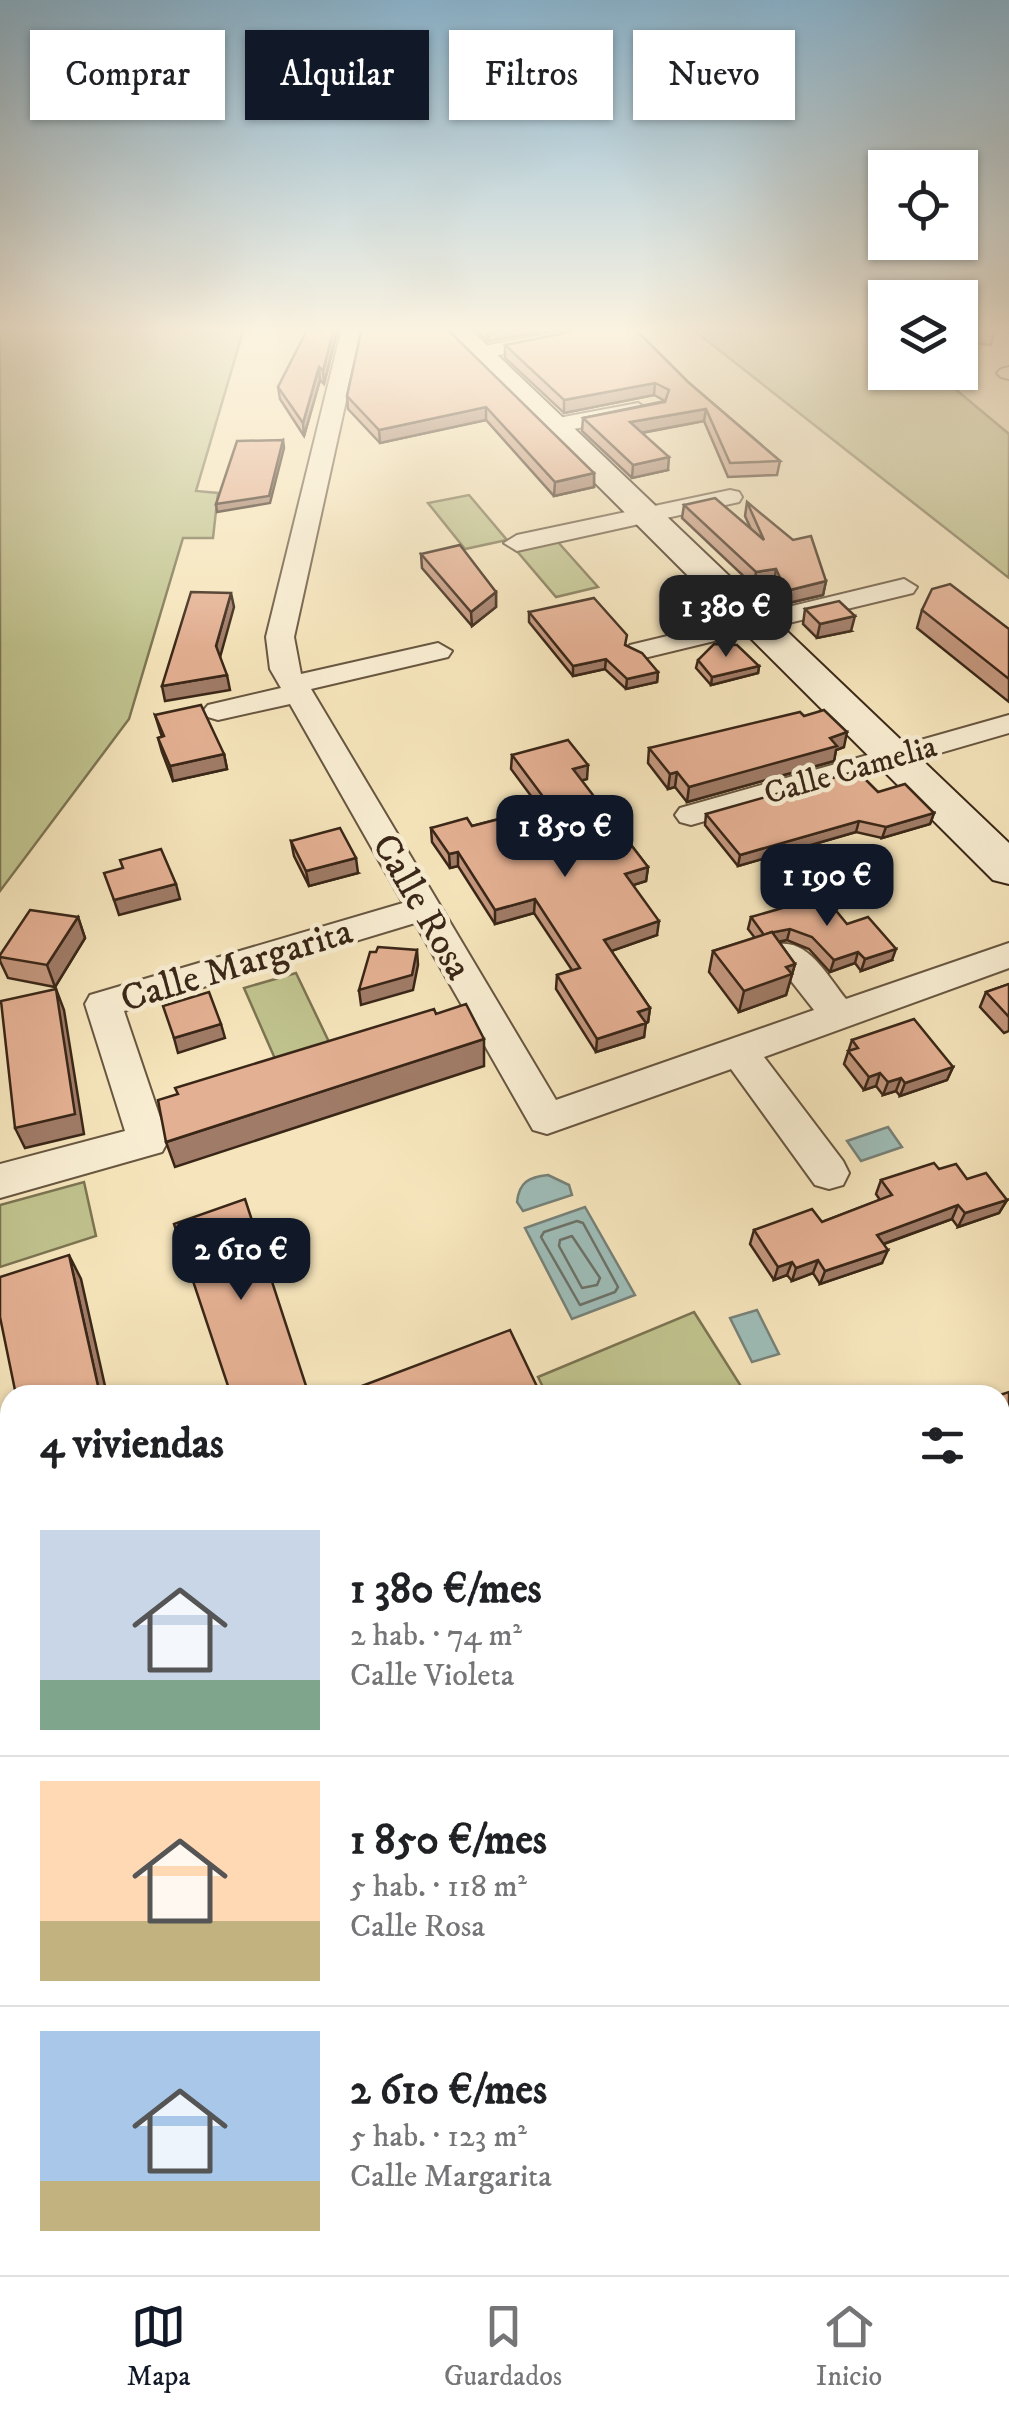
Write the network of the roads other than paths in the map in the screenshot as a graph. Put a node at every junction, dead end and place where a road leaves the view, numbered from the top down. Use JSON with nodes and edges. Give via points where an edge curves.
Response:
{"nodes":[{"id":1,"x":327,"y":434,"type":"edge"},
{"id":2,"x":562,"y":434,"type":"edge"},
{"id":3,"x":730,"y":498,"type":"dead end"},
{"id":4,"x":648,"y":515,"type":"junction"},
{"id":5,"x":516,"y":543,"type":"dead end"},
{"id":6,"x":904,"y":587,"type":"dead end"},
{"id":7,"x":756,"y":623,"type":"junction"},
{"id":8,"x":438,"y":651,"type":"dead end"},
{"id":9,"x":640,"y":651,"type":"edge"},
{"id":10,"x":296,"y":689,"type":"junction"},
{"id":11,"x":218,"y":711,"type":"dead end"},
{"id":12,"x":1009,"y":724,"type":"edge"},
{"id":13,"x":893,"y":757,"type":"junction"},
{"id":14,"x":690,"y":815,"type":"dead end"},
{"id":15,"x":1009,"y":869,"type":"edge"},
{"id":16,"x":425,"y":908,"type":"junction"},
{"id":17,"x":788,"y":954,"type":"edge"},
{"id":18,"x":1009,"y":955,"type":"edge"},
{"id":19,"x":841,"y":1018,"type":"junction"},
{"id":20,"x":740,"y":1053,"type":"junction"},
{"id":21,"x":829,"y":1173,"type":"dead end"},
{"id":22,"x":0,"y":1181,"type":"edge"}],
"edges":[{"from":1,"to":10,"type":"street","name":"Calle Rosa","via":[[280,637],[284,668]]},
{"from":2,"to":4,"type":"street"},
{"from":3,"to":4,"type":"street"},
{"from":4,"to":5,"type":"street"},
{"from":4,"to":7,"type":"street"},
{"from":6,"to":7,"type":"street"},
{"from":7,"to":9,"type":"street"},
{"from":7,"to":13,"type":"street"},
{"from":8,"to":10,"type":"street"},
{"from":10,"to":11,"type":"street"},
{"from":10,"to":16,"type":"street","name":"Calle Rosa"},
{"from":12,"to":13,"type":"street","name":"Calle Camelia"},
{"from":13,"to":14,"type":"street","name":"Calle Camelia"},
{"from":13,"to":15,"type":"street"},
{"from":16,"to":20,"type":"street","name":"Calle Rosa","via":[[547,1119]]},
{"from":16,"to":22,"type":"street","name":"Calle Margarita","via":[[103,1004],[148,1142]]},
{"from":17,"to":19,"type":"street"},
{"from":18,"to":19,"type":"street"},
{"from":19,"to":20,"type":"street"},
{"from":20,"to":21,"type":"street"}]}
